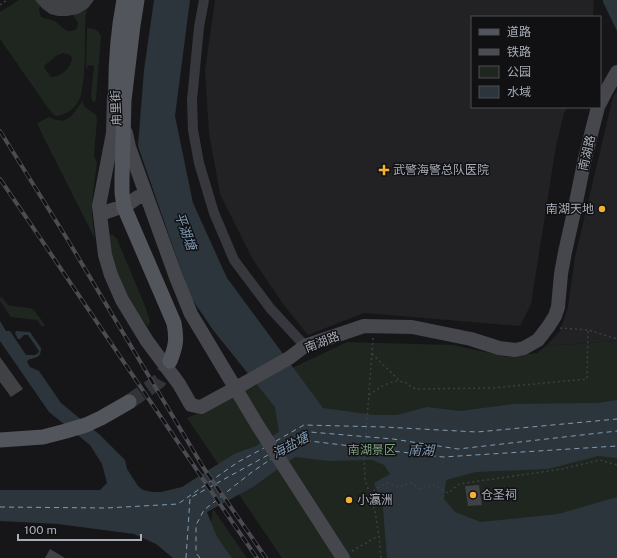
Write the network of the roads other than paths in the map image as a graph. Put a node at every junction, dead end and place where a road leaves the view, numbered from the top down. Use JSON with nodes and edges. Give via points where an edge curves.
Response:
{"nodes":[{"id":1,"x":124,"y":0,"type":"edge"},
{"id":2,"x":137,"y":0,"type":"edge"},
{"id":3,"x":204,"y":0,"type":"edge"},
{"id":4,"x":617,"y":72,"type":"edge"},
{"id":5,"x":115,"y":86,"type":"junction"},
{"id":6,"x":601,"y":101,"type":"edge"},
{"id":7,"x":598,"y":108,"type":"edge"},
{"id":8,"x":124,"y":121,"type":"junction"},
{"id":9,"x":147,"y":197,"type":"junction"},
{"id":10,"x":119,"y":211,"type":"junction"},
{"id":11,"x":100,"y":214,"type":"junction"},
{"id":12,"x":305,"y":346,"type":"junction"},
{"id":13,"x":168,"y":358,"type":"tunnel mouth"},
{"id":14,"x":236,"y":388,"type":"junction"},
{"id":15,"x":0,"y":433,"type":"edge"},
{"id":16,"x":0,"y":440,"type":"edge"},
{"id":17,"x":342,"y":557,"type":"edge"}],
"edges":[{"from":1,"to":5,"type":"main road","name":"甪里街","via":[[120,18]]},
{"from":2,"to":8,"type":"main road","name":"甪里街","via":[[124,100]]},
{"from":3,"to":12,"type":"street","via":[[192,100],[193,130],[203,177],[214,213],[234,260],[270,308]]},
{"from":4,"to":6,"type":"street"},
{"from":5,"to":10,"type":"main road","name":"甪里街","via":[[117,137],[114,200]]},
{"from":5,"to":11,"type":"street","name":"南湖路","via":[[113,133]]},
{"from":7,"to":12,"type":"street","name":"南湖路","via":[[565,252],[558,307],[555,316],[538,340],[515,350],[412,327],[364,326]]},
{"from":8,"to":9,"type":"street","via":[[129,148]]},
{"from":8,"to":10,"type":"main road","name":"甪里街"},
{"from":9,"to":10,"type":"street","via":[[138,197]]},
{"from":9,"to":14,"type":"street","via":[[191,314]]},
{"from":10,"to":11,"type":"street"},
{"from":10,"to":13,"type":"main road","via":[[166,320]]},
{"from":11,"to":14,"type":"street","name":"南湖路","via":[[105,255],[122,300],[191,405],[200,407]]},
{"from":12,"to":14,"type":"street","name":"南湖路"},
{"from":14,"to":17,"type":"street"},
{"from":15,"to":16,"type":"main road","via":[[58,427],[127,398],[101,418],[86,425],[43,437]]}]}
